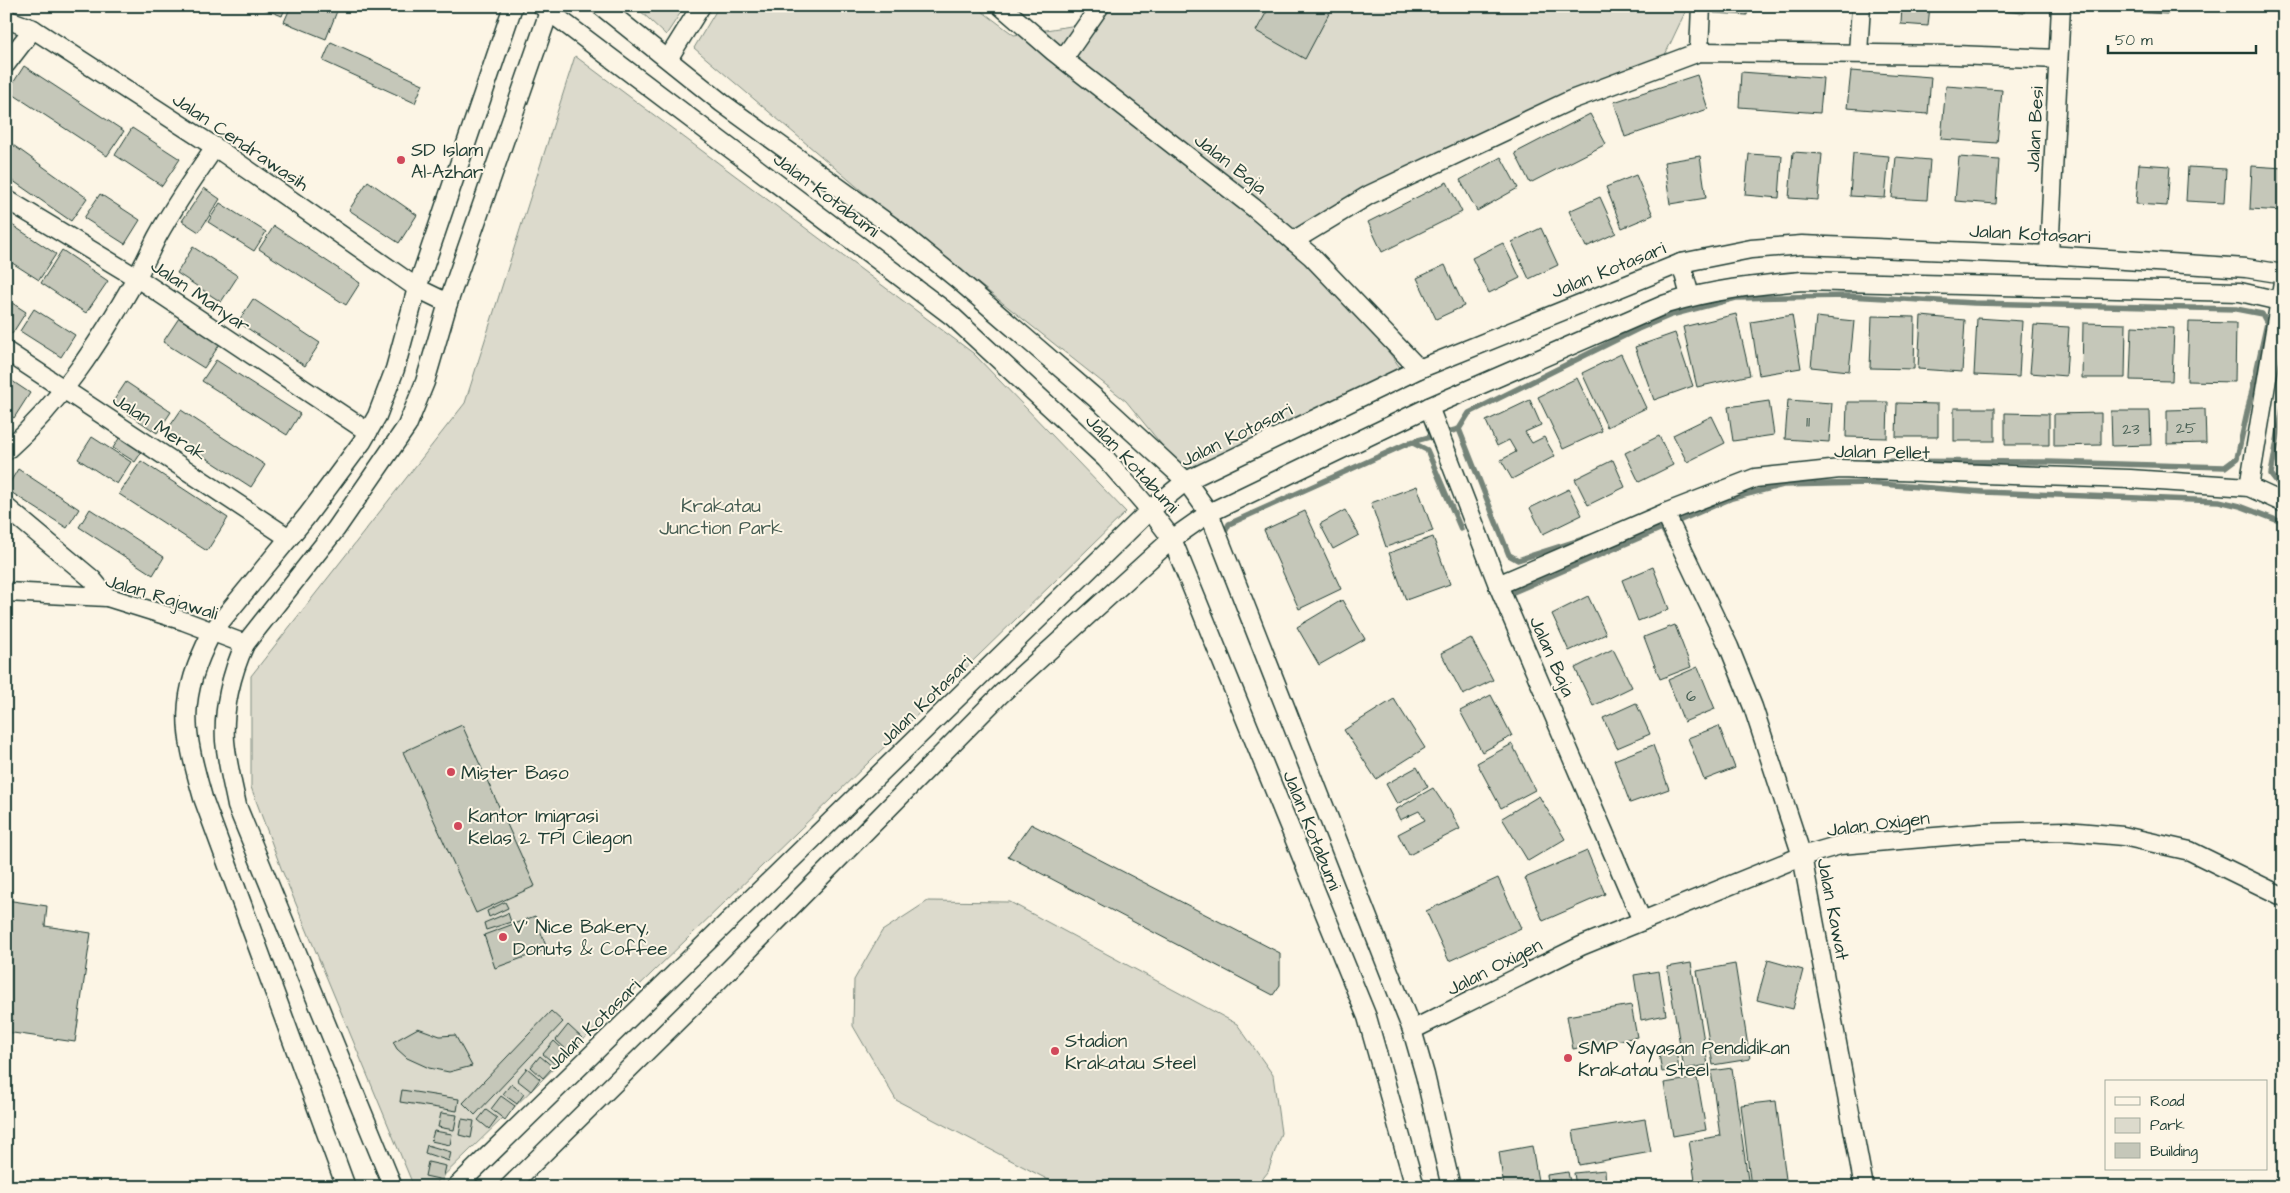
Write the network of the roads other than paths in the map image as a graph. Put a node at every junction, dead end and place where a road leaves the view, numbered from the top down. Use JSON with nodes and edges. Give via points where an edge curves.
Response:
{"nodes":[{"id":1,"x":513,"y":6,"type":"edge"},
{"id":2,"x":602,"y":6,"type":"edge"},
{"id":3,"x":701,"y":6,"type":"edge"},
{"id":4,"x":1001,"y":6,"type":"edge"},
{"id":5,"x":1100,"y":6,"type":"edge"},
{"id":6,"x":1701,"y":6,"type":"edge"},
{"id":7,"x":1861,"y":6,"type":"edge"},
{"id":8,"x":2061,"y":6,"type":"edge"},
{"id":9,"x":547,"y":8,"type":"edge"},
{"id":10,"x":6,"y":19,"type":"edge"},
{"id":11,"x":33,"y":29,"type":"junction"},
{"id":12,"x":1699,"y":52,"type":"junction"},
{"id":13,"x":1858,"y":53,"type":"junction"},
{"id":14,"x":668,"y":59,"type":"junction"},
{"id":15,"x":1063,"y":59,"type":"junction"},
{"id":16,"x":2058,"y":59,"type":"junction"},
{"id":17,"x":6,"y":64,"type":"edge"},
{"id":18,"x":214,"y":147,"type":"junction"},
{"id":19,"x":6,"y":198,"type":"edge"},
{"id":20,"x":1293,"y":241,"type":"junction"},
{"id":21,"x":2049,"y":255,"type":"junction"},
{"id":22,"x":1681,"y":263,"type":"junction"},
{"id":23,"x":2284,"y":275,"type":"edge"},
{"id":24,"x":137,"y":278,"type":"junction"},
{"id":25,"x":417,"y":288,"type":"junction"},
{"id":26,"x":1690,"y":296,"type":"junction"},
{"id":27,"x":2282,"y":301,"type":"edge"},
{"id":28,"x":448,"y":303,"type":"junction"},
{"id":29,"x":6,"y":351,"type":"edge"},
{"id":30,"x":1419,"y":369,"type":"junction"},
{"id":31,"x":64,"y":390,"type":"junction"},
{"id":32,"x":1430,"y":410,"type":"junction"},
{"id":33,"x":368,"y":432,"type":"junction"},
{"id":34,"x":6,"y":451,"type":"edge"},
{"id":35,"x":1186,"y":481,"type":"junction"},
{"id":36,"x":2249,"y":487,"type":"junction"},
{"id":37,"x":2284,"y":503,"type":"edge"},
{"id":38,"x":6,"y":507,"type":"edge"},
{"id":39,"x":1150,"y":510,"type":"junction"},
{"id":40,"x":1209,"y":513,"type":"junction"},
{"id":41,"x":1668,"y":521,"type":"junction"},
{"id":42,"x":289,"y":538,"type":"junction"},
{"id":43,"x":1172,"y":539,"type":"junction"},
{"id":44,"x":1498,"y":585,"type":"junction"},
{"id":45,"x":6,"y":592,"type":"edge"},
{"id":46,"x":107,"y":598,"type":"junction"},
{"id":47,"x":212,"y":632,"type":"junction"},
{"id":48,"x":244,"y":644,"type":"junction"},
{"id":49,"x":1802,"y":856,"type":"junction"},
{"id":50,"x":2284,"y":897,"type":"edge"},
{"id":51,"x":1642,"y":921,"type":"junction"},
{"id":52,"x":1412,"y":1030,"type":"junction"},
{"id":53,"x":392,"y":1186,"type":"edge"},
{"id":54,"x":346,"y":1187,"type":"edge"},
{"id":55,"x":456,"y":1187,"type":"edge"},
{"id":56,"x":509,"y":1187,"type":"edge"},
{"id":57,"x":1415,"y":1187,"type":"edge"},
{"id":58,"x":1451,"y":1187,"type":"edge"},
{"id":59,"x":1864,"y":1187,"type":"edge"}],
"edges":[{"from":1,"to":25,"type":"street"},
{"from":2,"to":14,"type":"street","name":"Jalan Kotabumi"},
{"from":3,"to":14,"type":"street"},
{"from":4,"to":15,"type":"street","name":"Jalan Baja"},
{"from":5,"to":15,"type":"street"},
{"from":6,"to":12,"type":"street"},
{"from":7,"to":13,"type":"street"},
{"from":8,"to":16,"type":"street","name":"Jalan Besi"},
{"from":9,"to":28,"type":"street"},
{"from":9,"to":39,"type":"street","name":"Jalan Kotabumi","via":[[952,316],[1106,460]]},
{"from":10,"to":11,"type":"street","name":"Jalan Cendrawasih"},
{"from":11,"to":17,"type":"street"},
{"from":11,"to":18,"type":"street","name":"Jalan Cendrawasih"},
{"from":12,"to":13,"type":"street"},
{"from":12,"to":20,"type":"street","via":[[1571,100],[1369,195]]},
{"from":13,"to":16,"type":"street"},
{"from":14,"to":35,"type":"street","name":"Jalan Kotabumi","via":[[956,278]]},
{"from":15,"to":20,"type":"street","name":"Jalan Baja"},
{"from":16,"to":21,"type":"street","name":"Jalan Besi"},
{"from":18,"to":24,"type":"street","via":[[167,221]]},
{"from":18,"to":25,"type":"street","name":"Jalan Cendrawasih"},
{"from":19,"to":24,"type":"street","name":"Jalan Manyar"},
{"from":20,"to":30,"type":"street","name":"Jalan Baja"},
{"from":21,"to":22,"type":"street","name":"Jalan Kotasari","via":[[1802,245],[1751,249]]},
{"from":21,"to":23,"type":"street","name":"Jalan Kotasari","via":[[2246,268]]},
{"from":22,"to":26,"type":"street"},
{"from":22,"to":30,"type":"street","name":"Jalan Kotasari"},
{"from":23,"to":27,"type":"street"},
{"from":24,"to":31,"type":"street"},
{"from":24,"to":33,"type":"street","name":"Jalan Manyar"},
{"from":25,"to":28,"type":"street","name":"Jalan Cendrawasih"},
{"from":25,"to":33,"type":"street","via":[[387,392]]},
{"from":26,"to":27,"type":"street","via":[[1802,281],[2240,292]]},
{"from":26,"to":32,"type":"street"},
{"from":27,"to":36,"type":"street"},
{"from":28,"to":48,"type":"street","via":[[425,382],[407,426],[336,529]]},
{"from":29,"to":31,"type":"street","name":"Jalan Merak"},
{"from":30,"to":35,"type":"street","name":"Jalan Kotasari"},
{"from":31,"to":34,"type":"street","via":[[36,424]]},
{"from":31,"to":42,"type":"street","name":"Jalan Merak"},
{"from":32,"to":40,"type":"street"},
{"from":32,"to":44,"type":"street","name":"Jalan Baja"},
{"from":33,"to":42,"type":"street"},
{"from":35,"to":39,"type":"street","name":"Jalan Kotasari"},
{"from":35,"to":40,"type":"street","name":"Jalan Kotabumi"},
{"from":36,"to":37,"type":"street","name":"Jalan Pellet"},
{"from":36,"to":41,"type":"street","name":"Jalan Pellet","via":[[2130,479],[1840,469],[1755,478]]},
{"from":38,"to":46,"type":"street","via":[[92,579]]},
{"from":39,"to":43,"type":"street","name":"Jalan Kotabumi"},
{"from":39,"to":55,"type":"street","name":"Jalan Kotasari"},
{"from":40,"to":43,"type":"street"},
{"from":40,"to":52,"type":"street","name":"Jalan Kotabumi"},
{"from":41,"to":44,"type":"street","name":"Jalan Pellet"},
{"from":41,"to":49,"type":"street","name":"Jalan Kawat","via":[[1729,647],[1753,707]]},
{"from":42,"to":47,"type":"street"},
{"from":43,"to":56,"type":"street","via":[[1001,694]]},
{"from":43,"to":57,"type":"street","name":"Jalan Kotabumi","via":[[1367,1017]]},
{"from":44,"to":51,"type":"street","name":"Jalan Baja"},
{"from":45,"to":46,"type":"street","name":"Jalan Rajawali"},
{"from":46,"to":47,"type":"street","name":"Jalan Rajawali"},
{"from":47,"to":48,"type":"street","name":"Jalan Rajawali"},
{"from":47,"to":54,"type":"street","via":[[187,698],[190,754],[203,798]]},
{"from":48,"to":53,"type":"street","via":[[227,702],[225,741],[237,806]]},
{"from":49,"to":50,"type":"street","name":"Jalan Oxigen","via":[[1840,845],[1982,833],[2066,831],[2123,836],[2190,851]]},
{"from":49,"to":51,"type":"street","name":"Jalan Oxigen"},
{"from":49,"to":59,"type":"street","name":"Jalan Kawat"},
{"from":51,"to":52,"type":"street","name":"Jalan Oxigen","via":[[1581,946]]},
{"from":52,"to":58,"type":"street","name":"Jalan Kotabumi"}]}
